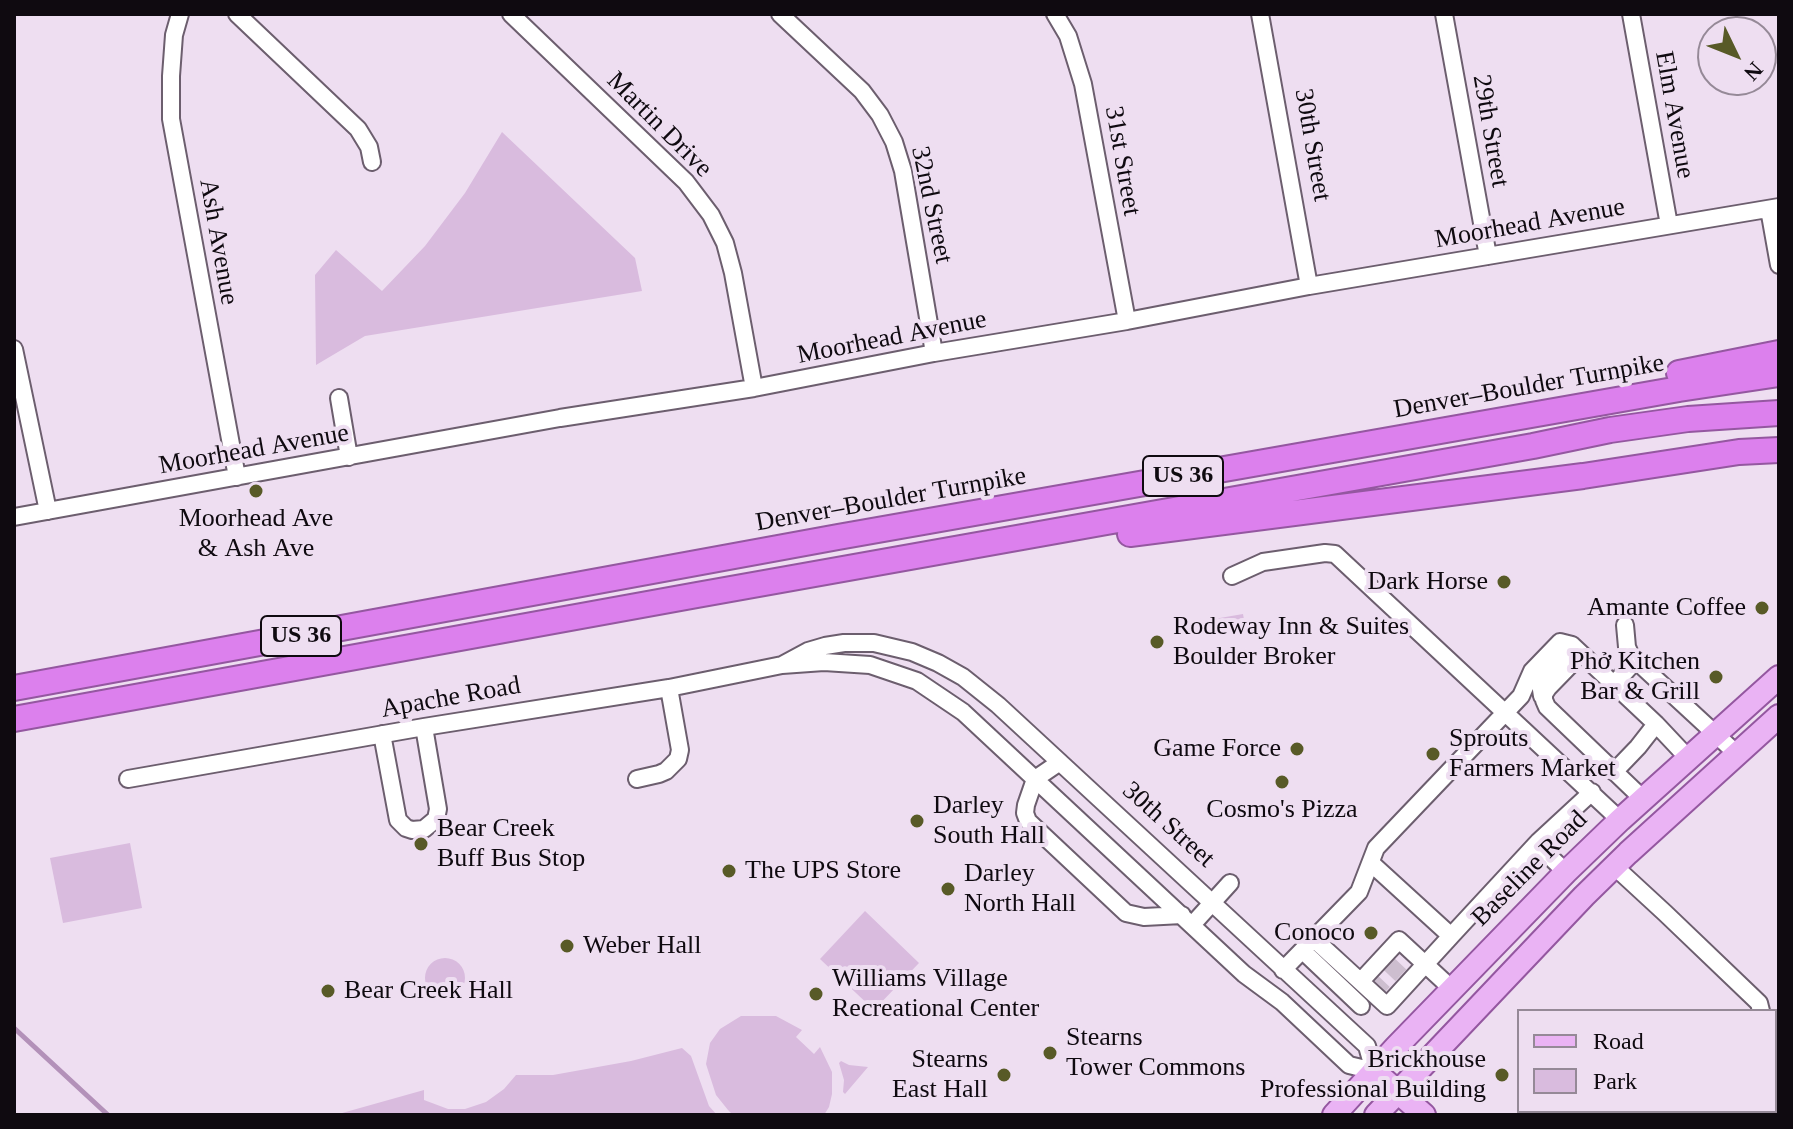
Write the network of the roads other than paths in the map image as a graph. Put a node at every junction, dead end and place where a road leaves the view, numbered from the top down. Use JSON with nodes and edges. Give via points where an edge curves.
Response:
{"nodes":[{"id":1,"x":180,"y":14,"type":"edge"},
{"id":2,"x":237,"y":14,"type":"edge"},
{"id":3,"x":511,"y":14,"type":"edge"},
{"id":4,"x":780,"y":14,"type":"edge"},
{"id":5,"x":1055,"y":14,"type":"edge"},
{"id":6,"x":1260,"y":14,"type":"edge"},
{"id":7,"x":1444,"y":14,"type":"edge"},
{"id":8,"x":1631,"y":14,"type":"edge"},
{"id":9,"x":372,"y":162,"type":"dead end"},
{"id":10,"x":1774,"y":208,"type":"edge"},
{"id":11,"x":1669,"y":225,"type":"junction"},
{"id":12,"x":1488,"y":256,"type":"junction"},
{"id":13,"x":1779,"y":265,"type":"edge"},
{"id":14,"x":1309,"y":286,"type":"junction"},
{"id":15,"x":1127,"y":321,"type":"junction"},
{"id":16,"x":14,"y":349,"type":"edge"},
{"id":17,"x":934,"y":353,"type":"junction"},
{"id":18,"x":1779,"y":353,"type":"edge"},
{"id":19,"x":1779,"y":374,"type":"edge"},
{"id":20,"x":754,"y":388,"type":"junction"},
{"id":21,"x":339,"y":398,"type":"dead end"},
{"id":22,"x":1779,"y":413,"type":"edge"},
{"id":23,"x":1779,"y":450,"type":"edge"},
{"id":24,"x":1310,"y":454,"type":"junction"},
{"id":25,"x":349,"y":457,"type":"junction"},
{"id":26,"x":237,"y":477,"type":"junction"},
{"id":27,"x":48,"y":511,"type":"junction"},
{"id":28,"x":14,"y":517,"type":"edge"},
{"id":29,"x":826,"y":572,"type":"junction"},
{"id":30,"x":1232,"y":576,"type":"dead end"},
{"id":31,"x":1625,"y":625,"type":"dead end"},
{"id":32,"x":899,"y":648,"type":"joint"},
{"id":33,"x":1576,"y":650,"type":"junction"},
{"id":34,"x":1636,"y":660,"type":"junction"},
{"id":35,"x":782,"y":665,"type":"junction"},
{"id":36,"x":895,"y":672,"type":"joint"},
{"id":37,"x":1779,"y":677,"type":"edge"},
{"id":38,"x":1614,"y":684,"type":"junction"},
{"id":39,"x":14,"y":688,"type":"edge"},
{"id":40,"x":669,"y":688,"type":"junction"},
{"id":41,"x":1521,"y":696,"type":"junction"},
{"id":42,"x":1506,"y":712,"type":"junction"},
{"id":43,"x":1779,"y":716,"type":"edge"},
{"id":44,"x":14,"y":719,"type":"edge"},
{"id":45,"x":1656,"y":724,"type":"junction"},
{"id":46,"x":424,"y":727,"type":"junction"},
{"id":47,"x":382,"y":734,"type":"junction"},
{"id":48,"x":1716,"y":734,"type":"junction"},
{"id":49,"x":1737,"y":754,"type":"junction"},
{"id":50,"x":1688,"y":758,"type":"junction"},
{"id":51,"x":1060,"y":762,"type":"junction"},
{"id":52,"x":1614,"y":772,"type":"junction"},
{"id":53,"x":128,"y":779,"type":"dead end"},
{"id":54,"x":637,"y":779,"type":"dead end"},
{"id":55,"x":1035,"y":779,"type":"junction"},
{"id":56,"x":1592,"y":792,"type":"junction"},
{"id":57,"x":1643,"y":799,"type":"junction"},
{"id":58,"x":1620,"y":820,"type":"junction"},
{"id":59,"x":1539,"y":841,"type":"junction"},
{"id":60,"x":1371,"y":863,"type":"junction"},
{"id":61,"x":1614,"y":866,"type":"junction"},
{"id":62,"x":1566,"y":872,"type":"junction"},
{"id":63,"x":1230,"y":883,"type":"dead end"},
{"id":64,"x":1212,"y":903,"type":"junction"},
{"id":65,"x":1187,"y":920,"type":"junction"},
{"id":66,"x":1451,"y":936,"type":"junction"},
{"id":67,"x":1308,"y":945,"type":"junction"},
{"id":68,"x":1425,"y":965,"type":"junction"},
{"id":69,"x":1283,"y":970,"type":"junction"},
{"id":70,"x":1367,"y":987,"type":"junction"},
{"id":71,"x":1452,"y":989,"type":"junction"},
{"id":72,"x":1361,"y":1006,"type":"junction"},
{"id":73,"x":1760,"y":1009,"type":"edge"},
{"id":74,"x":1343,"y":1024,"type":"junction"},
{"id":75,"x":1374,"y":1071,"type":"junction"},
{"id":76,"x":1398,"y":1092,"type":"junction"},
{"id":77,"x":1334,"y":1115,"type":"edge"},
{"id":78,"x":1376,"y":1115,"type":"edge"},
{"id":79,"x":1424,"y":1115,"type":"edge"}],
"edges":[{"from":1,"to":26,"type":"street","name":"Ash Avenue","via":[[174,35],[171,119]]},
{"from":2,"to":9,"type":"street","via":[[358,129]]},
{"from":3,"to":20,"type":"street","name":"Martin Drive","via":[[686,182],[711,215],[733,273]]},
{"from":4,"to":17,"type":"street","name":"32nd Street","via":[[862,91],[894,142]]},
{"from":5,"to":15,"type":"street","name":"31st Street","via":[[1079,66]]},
{"from":6,"to":14,"type":"street","name":"30th Street"},
{"from":7,"to":12,"type":"street","name":"29th Street"},
{"from":8,"to":11,"type":"street","name":"Elm Avenue"},
{"from":10,"to":11,"type":"street","name":"Moorhead Avenue"},
{"from":10,"to":13,"type":"street"},
{"from":11,"to":12,"type":"street","name":"Moorhead Avenue"},
{"from":12,"to":14,"type":"street","name":"Moorhead Avenue"},
{"from":14,"to":15,"type":"street","name":"Moorhead Avenue"},
{"from":15,"to":17,"type":"street","name":"Moorhead Avenue"},
{"from":16,"to":27,"type":"street"},
{"from":17,"to":20,"type":"street","name":"Moorhead Avenue"},
{"from":18,"to":24,"type":"highway"},
{"from":19,"to":24,"type":"highway","name":"Denver–Boulder Turnpike","number":"US 36"},
{"from":20,"to":25,"type":"street","name":"Moorhead Avenue"},
{"from":21,"to":25,"type":"street"},
{"from":22,"to":29,"type":"highway","number":"US 36","via":[[1610,430]]},
{"from":23,"to":29,"type":"highway"},
{"from":24,"to":39,"type":"highway","name":"Denver–Boulder Turnpike","number":"US 36"},
{"from":25,"to":26,"type":"street","name":"Moorhead Avenue"},
{"from":26,"to":27,"type":"street","name":"Moorhead Avenue"},
{"from":27,"to":28,"type":"street","name":"Moorhead Avenue"},
{"from":29,"to":44,"type":"highway","number":"US 36"},
{"from":30,"to":42,"type":"street","via":[[1263,562],[1335,554]]},
{"from":31,"to":34,"type":"street","via":[[1627,647]]},
{"from":32,"to":35,"type":"street","name":"Apache Road","via":[[844,643],[808,651]]},
{"from":32,"to":51,"type":"street","name":"30th Street","via":[[963,677]]},
{"from":33,"to":38,"type":"street"},
{"from":33,"to":41,"type":"street","via":[[1564,642],[1557,645],[1532,671]]},
{"from":33,"to":52,"type":"street","via":[[1544,700]]},
{"from":34,"to":38,"type":"street"},
{"from":34,"to":48,"type":"street"},
{"from":35,"to":36,"type":"street","name":"Apache Road","via":[[855,663]]},
{"from":35,"to":40,"type":"street","name":"Apache Road"},
{"from":36,"to":55,"type":"street","name":"30th Street","via":[[949,701]]},
{"from":37,"to":48,"type":"main road","name":"Baseline Road"},
{"from":38,"to":45,"type":"street"},
{"from":40,"to":46,"type":"street","name":"Apache Road"},
{"from":40,"to":54,"type":"street","via":[[678,759],[666,771]]},
{"from":41,"to":42,"type":"street"},
{"from":41,"to":52,"type":"street","via":[[1598,768]]},
{"from":42,"to":56,"type":"street"},
{"from":42,"to":60,"type":"street","via":[[1376,848]]},
{"from":43,"to":49,"type":"main road"},
{"from":45,"to":50,"type":"street"},
{"from":45,"to":52,"type":"street"},
{"from":46,"to":47,"type":"street","name":"Apache Road"},
{"from":46,"to":47,"type":"street","via":[[438,814],[418,830],[398,820]]},
{"from":47,"to":53,"type":"street","name":"Apache Road"},
{"from":48,"to":49,"type":"street"},
{"from":48,"to":50,"type":"main road","name":"Baseline Road"},
{"from":49,"to":61,"type":"main road"},
{"from":50,"to":57,"type":"main road","name":"Baseline Road"},
{"from":51,"to":55,"type":"street"},
{"from":51,"to":64,"type":"street","name":"30th Street"},
{"from":52,"to":57,"type":"street"},
{"from":55,"to":65,"type":"street","name":"30th Street"},
{"from":55,"to":65,"type":"street","via":[[1026,805],[1028,821],[1126,913]]},
{"from":56,"to":58,"type":"street"},
{"from":56,"to":59,"type":"street"},
{"from":57,"to":58,"type":"main road","name":"Baseline Road"},
{"from":58,"to":62,"type":"main road","name":"Baseline Road"},
{"from":59,"to":62,"type":"street"},
{"from":59,"to":66,"type":"street"},
{"from":60,"to":66,"type":"street"},
{"from":60,"to":67,"type":"street","via":[[1359,892]]},
{"from":61,"to":73,"type":"street"},
{"from":61,"to":76,"type":"main road"},
{"from":62,"to":71,"type":"main road","name":"Baseline Road"},
{"from":63,"to":64,"type":"street"},
{"from":64,"to":65,"type":"street"},
{"from":64,"to":69,"type":"street","name":"30th Street"},
{"from":65,"to":75,"type":"street","name":"30th Street","via":[[1349,1065]]},
{"from":66,"to":68,"type":"street"},
{"from":67,"to":69,"type":"street"},
{"from":67,"to":70,"type":"street"},
{"from":67,"to":72,"type":"street"},
{"from":68,"to":70,"type":"street","via":[[1387,1006]]},
{"from":68,"to":70,"type":"street","via":[[1399,940]]},
{"from":68,"to":71,"type":"street"},
{"from":69,"to":74,"type":"street","name":"30th Street"},
{"from":70,"to":72,"type":"street"},
{"from":71,"to":75,"type":"main road","name":"Baseline Road"},
{"from":72,"to":74,"type":"street"},
{"from":74,"to":75,"type":"street","name":"30th Street","via":[[1367,1046]]},
{"from":75,"to":76,"type":"main road","name":"30th Street"},
{"from":75,"to":77,"type":"main road","name":"Baseline Road"},
{"from":76,"to":78,"type":"main road"},
{"from":76,"to":79,"type":"main road","name":"30th Street"}]}
